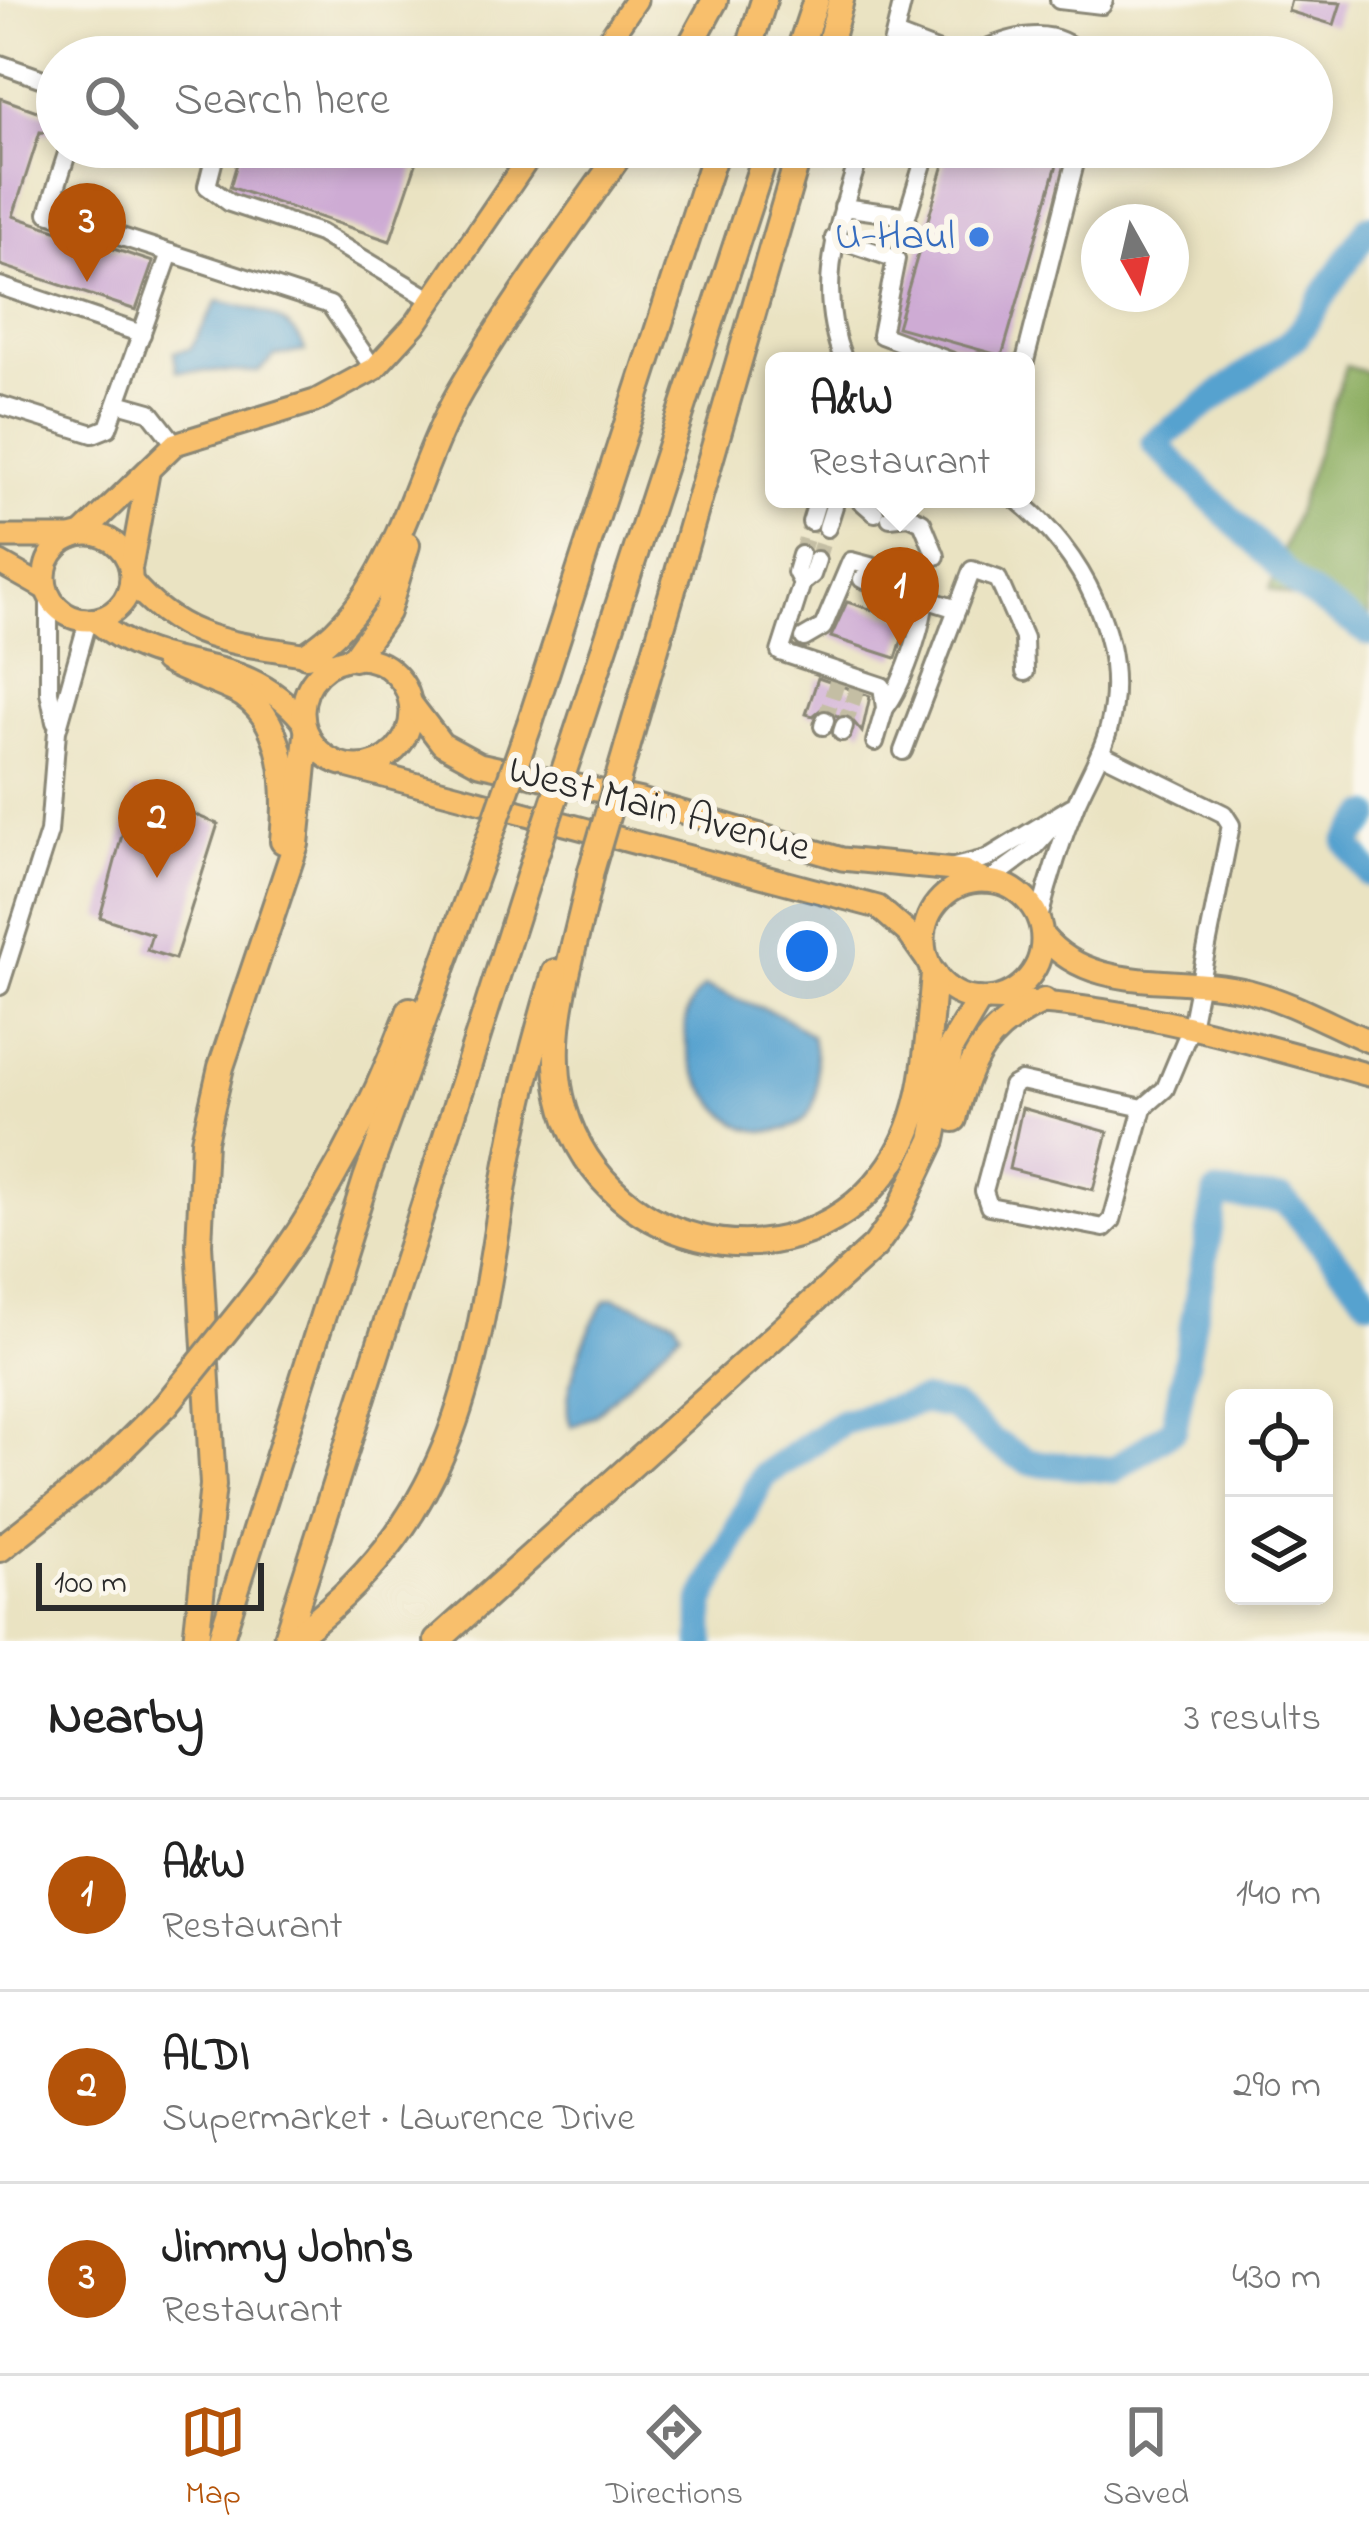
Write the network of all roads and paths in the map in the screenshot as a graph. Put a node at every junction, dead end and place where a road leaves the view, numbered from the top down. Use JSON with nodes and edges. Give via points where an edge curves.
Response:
{"nodes":[{"id":1,"x":636,"y":0,"type":"edge"},
{"id":2,"x":715,"y":0,"type":"edge"},
{"id":3,"x":764,"y":0,"type":"edge"},
{"id":4,"x":816,"y":0,"type":"edge"},
{"id":5,"x":841,"y":0,"type":"edge"},
{"id":6,"x":903,"y":0,"type":"edge"},
{"id":7,"x":1059,"y":0,"type":"edge"},
{"id":8,"x":1104,"y":0,"type":"edge"},
{"id":9,"x":895,"y":35,"type":"edge"},
{"id":10,"x":612,"y":36,"type":"edge"},
{"id":11,"x":695,"y":36,"type":"edge"},
{"id":12,"x":753,"y":36,"type":"edge"},
{"id":13,"x":804,"y":36,"type":"edge"},
{"id":14,"x":832,"y":36,"type":"edge"},
{"id":15,"x":0,"y":64,"type":"edge"},
{"id":16,"x":36,"y":76,"type":"edge"},
{"id":17,"x":62,"y":168,"type":"edge"},
{"id":18,"x":212,"y":168,"type":"edge"},
{"id":19,"x":521,"y":168,"type":"edge"},
{"id":20,"x":610,"y":168,"type":"edge"},
{"id":21,"x":710,"y":168,"type":"edge"},
{"id":22,"x":761,"y":168,"type":"edge"},
{"id":23,"x":795,"y":168,"type":"edge"},
{"id":24,"x":855,"y":168,"type":"edge"},
{"id":25,"x":922,"y":168,"type":"edge"},
{"id":26,"x":1074,"y":168,"type":"edge"},
{"id":27,"x":843,"y":207,"type":"junction"},
{"id":28,"x":834,"y":238,"type":"junction"},
{"id":29,"x":170,"y":253,"type":"junction"},
{"id":30,"x":0,"y":286,"type":"edge"},
{"id":31,"x":432,"y":300,"type":"junction"},
{"id":32,"x":142,"y":334,"type":"junction"},
{"id":33,"x":842,"y":352,"type":"edge"},
{"id":34,"x":926,"y":352,"type":"edge"},
{"id":35,"x":1026,"y":352,"type":"edge"},
{"id":36,"x":374,"y":369,"type":"junction"},
{"id":37,"x":118,"y":403,"type":"junction"},
{"id":38,"x":0,"y":405,"type":"edge"},
{"id":39,"x":175,"y":444,"type":"junction"},
{"id":40,"x":436,"y":444,"type":"junction"},
{"id":41,"x":148,"y":472,"type":"junction"},
{"id":42,"x":824,"y":508,"type":"edge"},
{"id":43,"x":1025,"y":508,"type":"edge"},
{"id":44,"x":890,"y":510,"type":"edge"},
{"id":45,"x":819,"y":525,"type":"tunnel mouth"},
{"id":46,"x":77,"y":536,"type":"junction"},
{"id":47,"x":0,"y":537,"type":"edge"},
{"id":48,"x":936,"y":556,"type":"dead end"},
{"id":49,"x":809,"y":558,"type":"tunnel mouth"},
{"id":50,"x":0,"y":563,"type":"edge"},
{"id":51,"x":131,"y":576,"type":"junction"},
{"id":52,"x":862,"y":579,"type":"dead end"},
{"id":53,"x":47,"y":593,"type":"junction"},
{"id":54,"x":926,"y":599,"type":"junction"},
{"id":55,"x":957,"y":609,"type":"junction"},
{"id":56,"x":91,"y":621,"type":"junction"},
{"id":57,"x":804,"y":638,"type":"dead end"},
{"id":58,"x":306,"y":655,"type":"junction"},
{"id":59,"x":348,"y":659,"type":"junction"},
{"id":60,"x":166,"y":660,"type":"junction"},
{"id":61,"x":1025,"y":672,"type":"dead end"},
{"id":62,"x":410,"y":702,"type":"junction"},
{"id":63,"x":885,"y":708,"type":"junction"},
{"id":64,"x":305,"y":728,"type":"junction"},
{"id":65,"x":57,"y":731,"type":"junction"},
{"id":66,"x":875,"y":742,"type":"dead end"},
{"id":67,"x":903,"y":752,"type":"dead end"},
{"id":68,"x":1100,"y":753,"type":"junction"},
{"id":69,"x":350,"y":766,"type":"junction"},
{"id":70,"x":1074,"y":803,"type":"junction"},
{"id":71,"x":487,"y":845,"type":"junction"},
{"id":72,"x":942,"y":870,"type":"junction"},
{"id":73,"x":591,"y":872,"type":"junction"},
{"id":74,"x":987,"y":881,"type":"junction"},
{"id":75,"x":276,"y":896,"type":"junction"},
{"id":76,"x":1041,"y":927,"type":"junction"},
{"id":77,"x":931,"y":967,"type":"junction"},
{"id":78,"x":1198,"y":981,"type":"junction"},
{"id":79,"x":0,"y":986,"type":"edge"},
{"id":80,"x":983,"y":1000,"type":"junction"},
{"id":81,"x":1044,"y":1000,"type":"junction"},
{"id":82,"x":1191,"y":1027,"type":"junction"},
{"id":83,"x":1369,"y":1041,"type":"edge"},
{"id":84,"x":1369,"y":1075,"type":"edge"},
{"id":85,"x":1143,"y":1108,"type":"junction"},
{"id":86,"x":915,"y":1182,"type":"junction"},
{"id":87,"x":0,"y":1549,"type":"edge"},
{"id":88,"x":196,"y":1641,"type":"edge"},
{"id":89,"x":220,"y":1641,"type":"edge"},
{"id":90,"x":287,"y":1641,"type":"edge"},
{"id":91,"x":437,"y":1641,"type":"edge"}],
"edges":[{"from":1,"to":10,"type":"main road"},
{"from":2,"to":11,"type":"highway"},
{"from":3,"to":12,"type":"highway"},
{"from":4,"to":13,"type":"highway"},
{"from":5,"to":14,"type":"highway"},
{"from":6,"to":9,"type":"street"},
{"from":7,"to":8,"type":"street","via":[[1083,7]]},
{"from":15,"to":16,"type":"street"},
{"from":17,"to":29,"type":"street","via":[[48,213]]},
{"from":18,"to":31,"type":"street","via":[[207,186],[230,202],[320,233]]},
{"from":19,"to":31,"type":"main road"},
{"from":20,"to":40,"type":"highway","via":[[488,344]]},
{"from":21,"to":71,"type":"highway","bridge":true},
{"from":22,"to":90,"type":"highway","bridge":true},
{"from":23,"to":73,"type":"highway","bridge":true},
{"from":24,"to":27,"type":"street"},
{"from":25,"to":27,"type":"street","via":[[907,216]]},
{"from":26,"to":35,"type":"street"},
{"from":27,"to":28,"type":"street"},
{"from":28,"to":33,"type":"street","via":[[828,299]]},
{"from":28,"to":34,"type":"street","via":[[896,259],[881,335]]},
{"from":29,"to":32,"type":"street"},
{"from":29,"to":36,"type":"street","via":[[330,305]]},
{"from":30,"to":32,"type":"street"},
{"from":31,"to":36,"type":"main road"},
{"from":32,"to":37,"type":"street"},
{"from":36,"to":39,"type":"main road","via":[[315,401]]},
{"from":37,"to":38,"type":"street","via":[[108,428],[93,434]]},
{"from":37,"to":39,"type":"street","via":[[150,412]]},
{"from":39,"to":41,"type":"main road"},
{"from":40,"to":58,"type":"highway","via":[[376,576],[340,628]]},
{"from":40,"to":59,"type":"highway","via":[[387,612]]},
{"from":41,"to":46,"type":"main road"},
{"from":41,"to":51,"type":"main road"},
{"from":42,"to":45,"type":"street"},
{"from":43,"to":68,"type":"street","via":[[1070,555],[1103,625],[1113,693]]},
{"from":44,"to":48,"type":"street","via":[[922,522]]},
{"from":46,"to":47,"type":"main road"},
{"from":46,"to":51,"type":"main road","via":[[110,540]]},
{"from":46,"to":53,"type":"main road","via":[[47,562]]},
{"from":49,"to":63,"type":"street","via":[[796,572],[802,583],[780,652],[882,686]]},
{"from":50,"to":53,"type":"main road"},
{"from":51,"to":56,"type":"main road","via":[[120,607]]},
{"from":51,"to":58,"type":"main road","via":[[166,618],[204,636]]},
{"from":52,"to":54,"type":"street"},
{"from":53,"to":56,"type":"main road","via":[[61,612]]},
{"from":53,"to":65,"type":"street"},
{"from":54,"to":55,"type":"street"},
{"from":54,"to":57,"type":"street","via":[[923,580],[850,561],[823,627]]},
{"from":54,"to":63,"type":"street","via":[[897,695]]},
{"from":55,"to":61,"type":"street","via":[[972,570],[998,579],[1024,638]]},
{"from":55,"to":67,"type":"street"},
{"from":56,"to":60,"type":"main road","via":[[124,645]]},
{"from":56,"to":65,"type":"street"},
{"from":58,"to":59,"type":"main road"},
{"from":59,"to":62,"type":"main road","via":[[369,659],[396,674]]},
{"from":59,"to":64,"type":"main road","via":[[327,667],[307,690]]},
{"from":60,"to":64,"type":"main road","via":[[256,678]]},
{"from":60,"to":75,"type":"highway","via":[[236,690],[266,718],[284,819]]},
{"from":62,"to":69,"type":"main road","via":[[397,749]]},
{"from":62,"to":72,"type":"main road","name":"West Main Avenue","via":[[442,745],[479,764],[641,800],[842,859]]},
{"from":63,"to":66,"type":"street"},
{"from":64,"to":69,"type":"main road","via":[[318,751]]},
{"from":64,"to":75,"type":"highway","via":[[296,844]]},
{"from":65,"to":79,"type":"street","via":[[49,832]]},
{"from":68,"to":70,"type":"street"},
{"from":68,"to":78,"type":"street","via":[[1224,814],[1231,825]]},
{"from":69,"to":77,"type":"main road","name":"West Main Avenue","via":[[878,907]]},
{"from":70,"to":72,"type":"street","via":[[986,860]]},
{"from":70,"to":74,"type":"street","via":[[1035,847]]},
{"from":70,"to":76,"type":"street"},
{"from":71,"to":87,"type":"highway","bridge":true,"via":[[449,905],[383,1081],[322,1200],[166,1405]]},
{"from":71,"to":89,"type":"highway","via":[[366,1179]]},
{"from":72,"to":74,"type":"main road","name":"West Main Avenue"},
{"from":73,"to":77,"type":"highway","via":[[559,1023],[560,1094],[573,1135],[608,1188],[657,1225],[691,1238],[766,1244],[807,1233],[868,1193],[916,1113]]},
{"from":73,"to":90,"type":"highway","via":[[532,1049],[476,1365],[437,1468],[375,1561]]},
{"from":74,"to":76,"type":"main road","via":[[1019,893]]},
{"from":74,"to":77,"type":"main road","via":[[935,905],[924,941]]},
{"from":75,"to":88,"type":"highway","via":[[204,1141],[199,1244],[214,1467]]},
{"from":76,"to":78,"type":"main road","via":[[1062,959],[1093,973]]},
{"from":76,"to":80,"type":"main road","via":[[1041,955],[1022,986]]},
{"from":77,"to":80,"type":"main road","via":[[946,987]]},
{"from":78,"to":82,"type":"street"},
{"from":78,"to":83,"type":"main road","via":[[1300,1007]]},
{"from":80,"to":81,"type":"main road"},
{"from":80,"to":86,"type":"highway","via":[[952,1047],[933,1140]]},
{"from":81,"to":82,"type":"main road"},
{"from":81,"to":86,"type":"highway","via":[[1014,1013],[980,1045],[943,1146]]},
{"from":82,"to":84,"type":"main road"},
{"from":82,"to":85,"type":"street","via":[[1166,1089]]},
{"from":85,"to":85,"type":"street","via":[[1021,1081],[1012,1086],[984,1191],[989,1206],[1104,1228]]},
{"from":86,"to":91,"type":"highway","via":[[846,1277]]}]}
